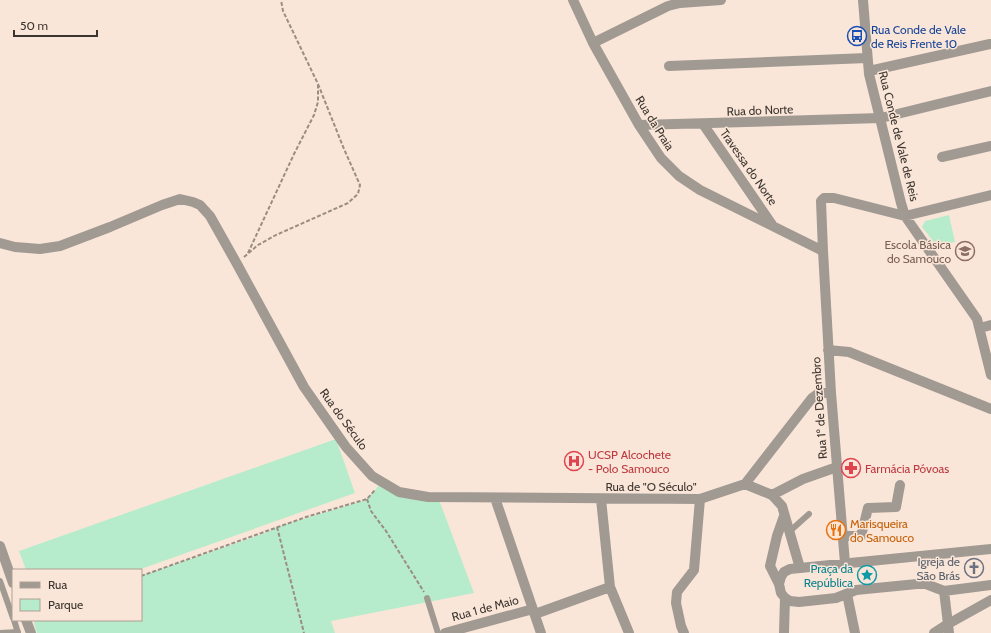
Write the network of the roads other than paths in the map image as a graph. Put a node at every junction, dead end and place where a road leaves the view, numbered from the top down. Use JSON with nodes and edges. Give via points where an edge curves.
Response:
{"nodes":[{"id":1,"x":573,"y":0,"type":"edge"},
{"id":2,"x":721,"y":0,"type":"edge"},
{"id":3,"x":862,"y":0,"type":"edge"},
{"id":4,"x":678,"y":2,"type":"edge"},
{"id":5,"x":593,"y":43,"type":"junction"},
{"id":6,"x":990,"y":44,"type":"dead end"},
{"id":7,"x":867,"y":58,"type":"junction"},
{"id":8,"x":669,"y":66,"type":"dead end"},
{"id":9,"x":869,"y":71,"type":"junction"},
{"id":10,"x":991,"y":91,"type":"edge"},
{"id":11,"x":881,"y":118,"type":"junction"},
{"id":12,"x":703,"y":124,"type":"junction"},
{"id":13,"x":639,"y":125,"type":"junction"},
{"id":14,"x":991,"y":146,"type":"edge"},
{"id":15,"x":942,"y":156,"type":"dead end"},
{"id":16,"x":991,"y":195,"type":"edge"},
{"id":17,"x":906,"y":216,"type":"junction"},
{"id":18,"x":773,"y":226,"type":"junction"},
{"id":19,"x":0,"y":243,"type":"edge"},
{"id":20,"x":823,"y":251,"type":"junction"},
{"id":21,"x":991,"y":325,"type":"edge"},
{"id":22,"x":980,"y":328,"type":"junction"},
{"id":23,"x":828,"y":350,"type":"junction"},
{"id":24,"x":991,"y":375,"type":"edge"},
{"id":25,"x":830,"y":393,"type":"junction"},
{"id":26,"x":991,"y":409,"type":"edge"},
{"id":27,"x":837,"y":467,"type":"junction"},
{"id":28,"x":745,"y":484,"type":"junction"},
{"id":29,"x":900,"y":486,"type":"dead end"},
{"id":30,"x":772,"y":494,"type":"junction"},
{"id":31,"x":495,"y":498,"type":"junction"},
{"id":32,"x":601,"y":499,"type":"junction"},
{"id":33,"x":700,"y":500,"type":"junction"},
{"id":34,"x":809,"y":514,"type":"dead end"},
{"id":35,"x":784,"y":516,"type":"junction"},
{"id":36,"x":790,"y":531,"type":"junction"},
{"id":37,"x":843,"y":536,"type":"junction"},
{"id":38,"x":0,"y":546,"type":"edge"},
{"id":39,"x":991,"y":549,"type":"edge"},
{"id":40,"x":845,"y":563,"type":"junction"},
{"id":41,"x":800,"y":568,"type":"junction"},
{"id":42,"x":12,"y":580,"type":"edge"},
{"id":43,"x":0,"y":581,"type":"edge"},
{"id":44,"x":779,"y":584,"type":"junction"},
{"id":45,"x":991,"y":585,"type":"edge"},
{"id":46,"x":610,"y":587,"type":"junction"},
{"id":47,"x":944,"y":590,"type":"junction"},
{"id":48,"x":847,"y":594,"type":"junction"},
{"id":49,"x":428,"y":598,"type":"road end"},
{"id":50,"x":785,"y":598,"type":"junction"},
{"id":51,"x":991,"y":600,"type":"edge"},
{"id":52,"x":534,"y":612,"type":"junction"},
{"id":53,"x":12,"y":616,"type":"edge"},
{"id":54,"x":14,"y":621,"type":"edge"},
{"id":55,"x":26,"y":621,"type":"edge"},
{"id":56,"x":948,"y":628,"type":"edge"},
{"id":57,"x":471,"y":630,"type":"edge"},
{"id":58,"x":18,"y":632,"type":"edge"},
{"id":59,"x":0,"y":633,"type":"edge"},
{"id":60,"x":31,"y":633,"type":"edge"},
{"id":61,"x":438,"y":633,"type":"edge"},
{"id":62,"x":445,"y":633,"type":"edge"},
{"id":63,"x":542,"y":633,"type":"edge"},
{"id":64,"x":629,"y":633,"type":"edge"},
{"id":65,"x":684,"y":633,"type":"edge"},
{"id":66,"x":784,"y":633,"type":"edge"},
{"id":67,"x":856,"y":633,"type":"edge"},
{"id":68,"x":934,"y":633,"type":"edge"}],
"edges":[{"from":1,"to":5,"type":"street","name":"Rua da Praia"},
{"from":2,"to":4,"type":"street"},
{"from":3,"to":7,"type":"street","name":"Rua Conde de Vale de Reis"},
{"from":4,"to":5,"type":"street"},
{"from":5,"to":13,"type":"street","name":"Rua da Praia"},
{"from":6,"to":9,"type":"street"},
{"from":7,"to":8,"type":"street"},
{"from":7,"to":9,"type":"street","name":"Rua Conde de Vale de Reis"},
{"from":9,"to":11,"type":"street","name":"Rua Conde de Vale de Reis"},
{"from":10,"to":11,"type":"street","name":"Rua do Norte"},
{"from":11,"to":12,"type":"street","name":"Rua do Norte"},
{"from":11,"to":17,"type":"street","name":"Rua Conde de Vale de Reis","via":[[900,203]]},
{"from":12,"to":13,"type":"street","name":"Rua do Norte"},
{"from":12,"to":18,"type":"street","name":"Travessa do Norte"},
{"from":13,"to":18,"type":"street","name":"Rua da Praia","via":[[661,158],[679,176],[700,190]]},
{"from":14,"to":15,"type":"street"},
{"from":16,"to":17,"type":"street"},
{"from":17,"to":20,"type":"street","name":"Rua 1º de Dezembro","via":[[834,198],[824,198],[821,201]]},
{"from":17,"to":22,"type":"street","name":"Rua Conde de Vale de Reis","via":[[977,318]]},
{"from":18,"to":20,"type":"street","name":"Rua da Praia"},
{"from":19,"to":31,"type":"street","name":"Rua do Século","via":[[40,249],[60,246],[180,199],[200,205],[237,264],[304,387],[346,447],[372,476],[399,492],[428,498]]},
{"from":20,"to":23,"type":"street","name":"Rua 1º de Dezembro"},
{"from":21,"to":22,"type":"street"},
{"from":22,"to":24,"type":"street","name":"Rua Conde de Vale de Reis"},
{"from":23,"to":25,"type":"street","name":"Rua 1º de Dezembro"},
{"from":23,"to":26,"type":"street","via":[[849,352]]},
{"from":25,"to":27,"type":"street","name":"Rua 1º de Dezembro"},
{"from":25,"to":28,"type":"street","via":[[819,393],[812,398]]},
{"from":27,"to":30,"type":"street"},
{"from":27,"to":37,"type":"street","name":"Rua 1º de Dezembro"},
{"from":28,"to":30,"type":"street"},
{"from":28,"to":33,"type":"street","name":"Rua de \"O Século\""},
{"from":29,"to":37,"type":"street","via":[[896,507],[868,508],[861,536]]},
{"from":30,"to":35,"type":"street","via":[[782,506]]},
{"from":31,"to":32,"type":"street","name":"Rua de \"O Século\""},
{"from":31,"to":52,"type":"street"},
{"from":32,"to":33,"type":"street","name":"Rua de \"O Século\""},
{"from":32,"to":46,"type":"street"},
{"from":33,"to":65,"type":"street","via":[[694,570],[677,592],[676,602]]},
{"from":34,"to":36,"type":"lane"},
{"from":35,"to":36,"type":"street"},
{"from":35,"to":44,"type":"street","via":[[770,566]]},
{"from":36,"to":41,"type":"street"},
{"from":37,"to":40,"type":"street","name":"Rua 1º de Dezembro"},
{"from":38,"to":42,"type":"street"},
{"from":39,"to":40,"type":"street"},
{"from":40,"to":41,"type":"street"},
{"from":41,"to":44,"type":"street","via":[[784,572]]},
{"from":43,"to":53,"type":"lane"},
{"from":44,"to":50,"type":"street"},
{"from":45,"to":47,"type":"street"},
{"from":46,"to":52,"type":"street","name":"Rua 1 de Maio"},
{"from":46,"to":64,"type":"street"},
{"from":47,"to":48,"type":"street","via":[[918,584],[856,590]]},
{"from":47,"to":56,"type":"street"},
{"from":48,"to":50,"type":"street","via":[[836,598],[799,602]]},
{"from":48,"to":67,"type":"street"},
{"from":49,"to":61,"type":"lane"},
{"from":50,"to":66,"type":"street"},
{"from":51,"to":56,"type":"street"},
{"from":52,"to":57,"type":"street","name":"Rua 1 de Maio"},
{"from":52,"to":63,"type":"street"},
{"from":54,"to":58,"type":"lane"},
{"from":55,"to":60,"type":"street"},
{"from":56,"to":68,"type":"street"},
{"from":57,"to":62,"type":"street","name":"Rua 1 de Maio"},
{"from":58,"to":59,"type":"lane"}]}
